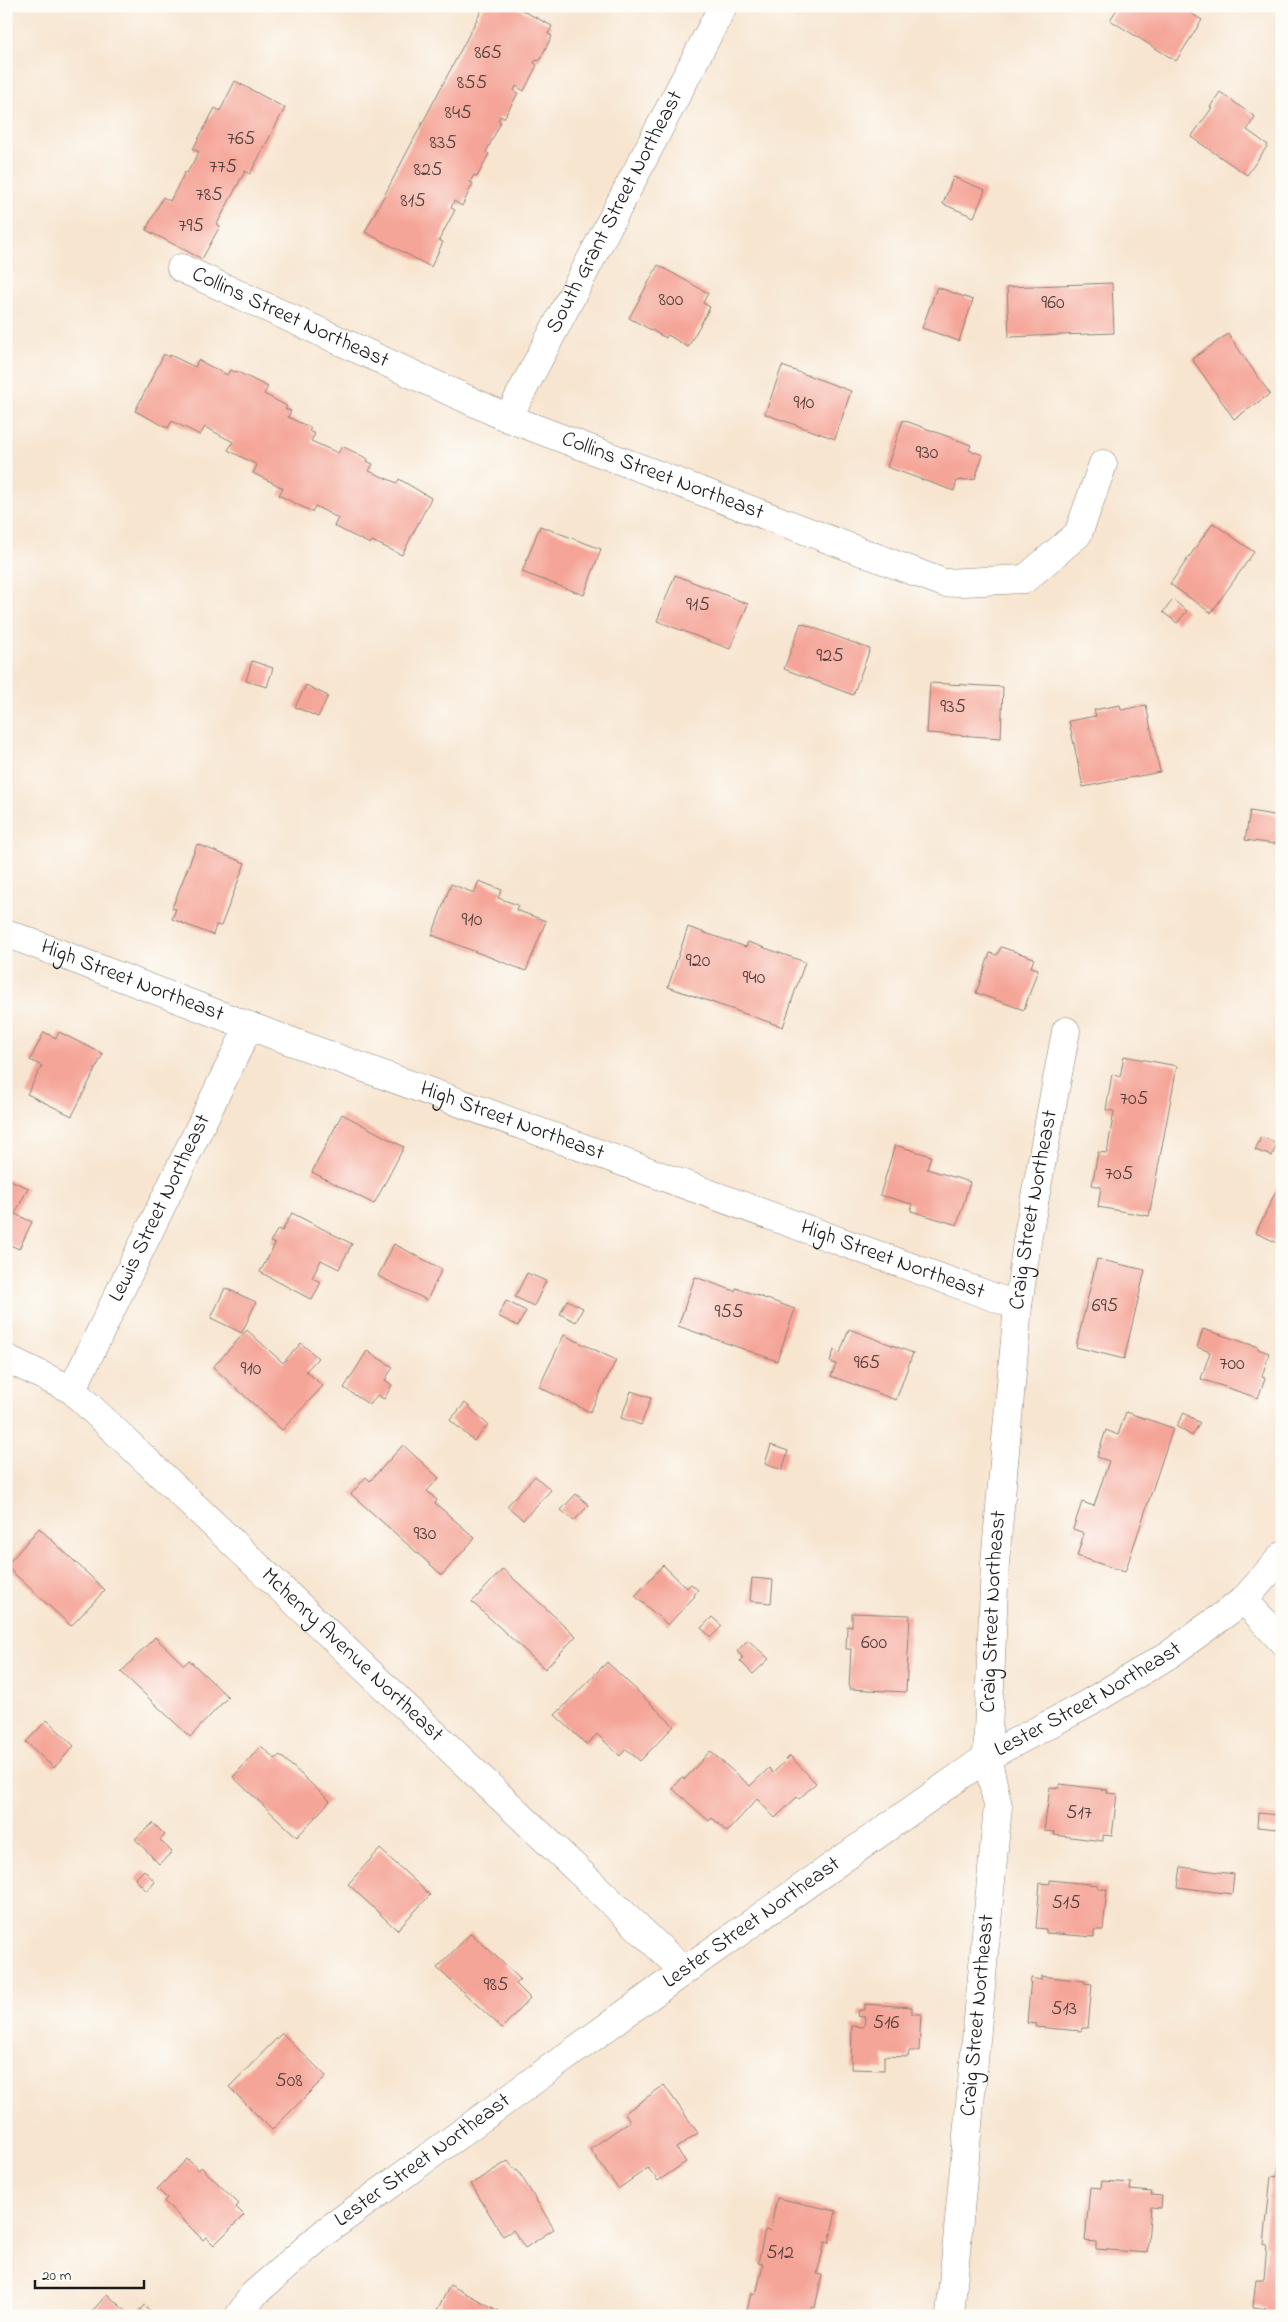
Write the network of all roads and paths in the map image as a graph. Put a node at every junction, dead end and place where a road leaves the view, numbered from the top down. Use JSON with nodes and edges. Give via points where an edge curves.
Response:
{"nodes":[{"id":1,"x":723,"y":6,"type":"edge"},
{"id":2,"x":181,"y":268,"type":"dead end"},
{"id":3,"x":508,"y":418,"type":"junction"},
{"id":4,"x":1103,"y":464,"type":"dead end"},
{"id":5,"x":6,"y":932,"type":"edge"},
{"id":6,"x":249,"y":1026,"type":"junction"},
{"id":7,"x":1066,"y":1031,"type":"dead end"},
{"id":8,"x":1018,"y":1306,"type":"junction"},
{"id":9,"x":6,"y":1358,"type":"edge"},
{"id":10,"x":72,"y":1390,"type":"junction"},
{"id":11,"x":1282,"y":1556,"type":"edge"},
{"id":12,"x":1244,"y":1600,"type":"junction"},
{"id":13,"x":1282,"y":1641,"type":"edge"},
{"id":14,"x":987,"y":1757,"type":"junction"},
{"id":15,"x":684,"y":1971,"type":"junction"},
{"id":16,"x":239,"y":2316,"type":"edge"},
{"id":17,"x":950,"y":2316,"type":"edge"}],
"edges":[{"from":1,"to":3,"type":"street","name":"South Grant Street Northeast"},
{"from":2,"to":3,"type":"street","name":"Collins Street Northeast"},
{"from":3,"to":4,"type":"street","name":"Collins Street Northeast","via":[[944,583],[1025,580],[1078,534]]},
{"from":5,"to":6,"type":"street","name":"High Street Northeast"},
{"from":6,"to":8,"type":"street","name":"High Street Northeast"},
{"from":6,"to":10,"type":"street","name":"Lewis Street Northeast"},
{"from":7,"to":8,"type":"street","name":"Craig Street Northeast"},
{"from":8,"to":14,"type":"street","name":"Craig Street Northeast","via":[[995,1563]]},
{"from":9,"to":10,"type":"street","name":"Mchenry Avenue Northeast"},
{"from":10,"to":15,"type":"street","name":"Mchenry Avenue Northeast"},
{"from":11,"to":12,"type":"street","name":"Lester Street Northeast"},
{"from":12,"to":13,"type":"street"},
{"from":12,"to":14,"type":"street","name":"Lester Street Northeast","via":[[1162,1659],[1087,1704]]},
{"from":14,"to":15,"type":"street","name":"Lester Street Northeast"},
{"from":14,"to":17,"type":"street","name":"Craig Street Northeast","via":[[998,1806]]},
{"from":15,"to":16,"type":"street","name":"Lester Street Northeast","via":[[325,2232],[254,2294]]}]}
